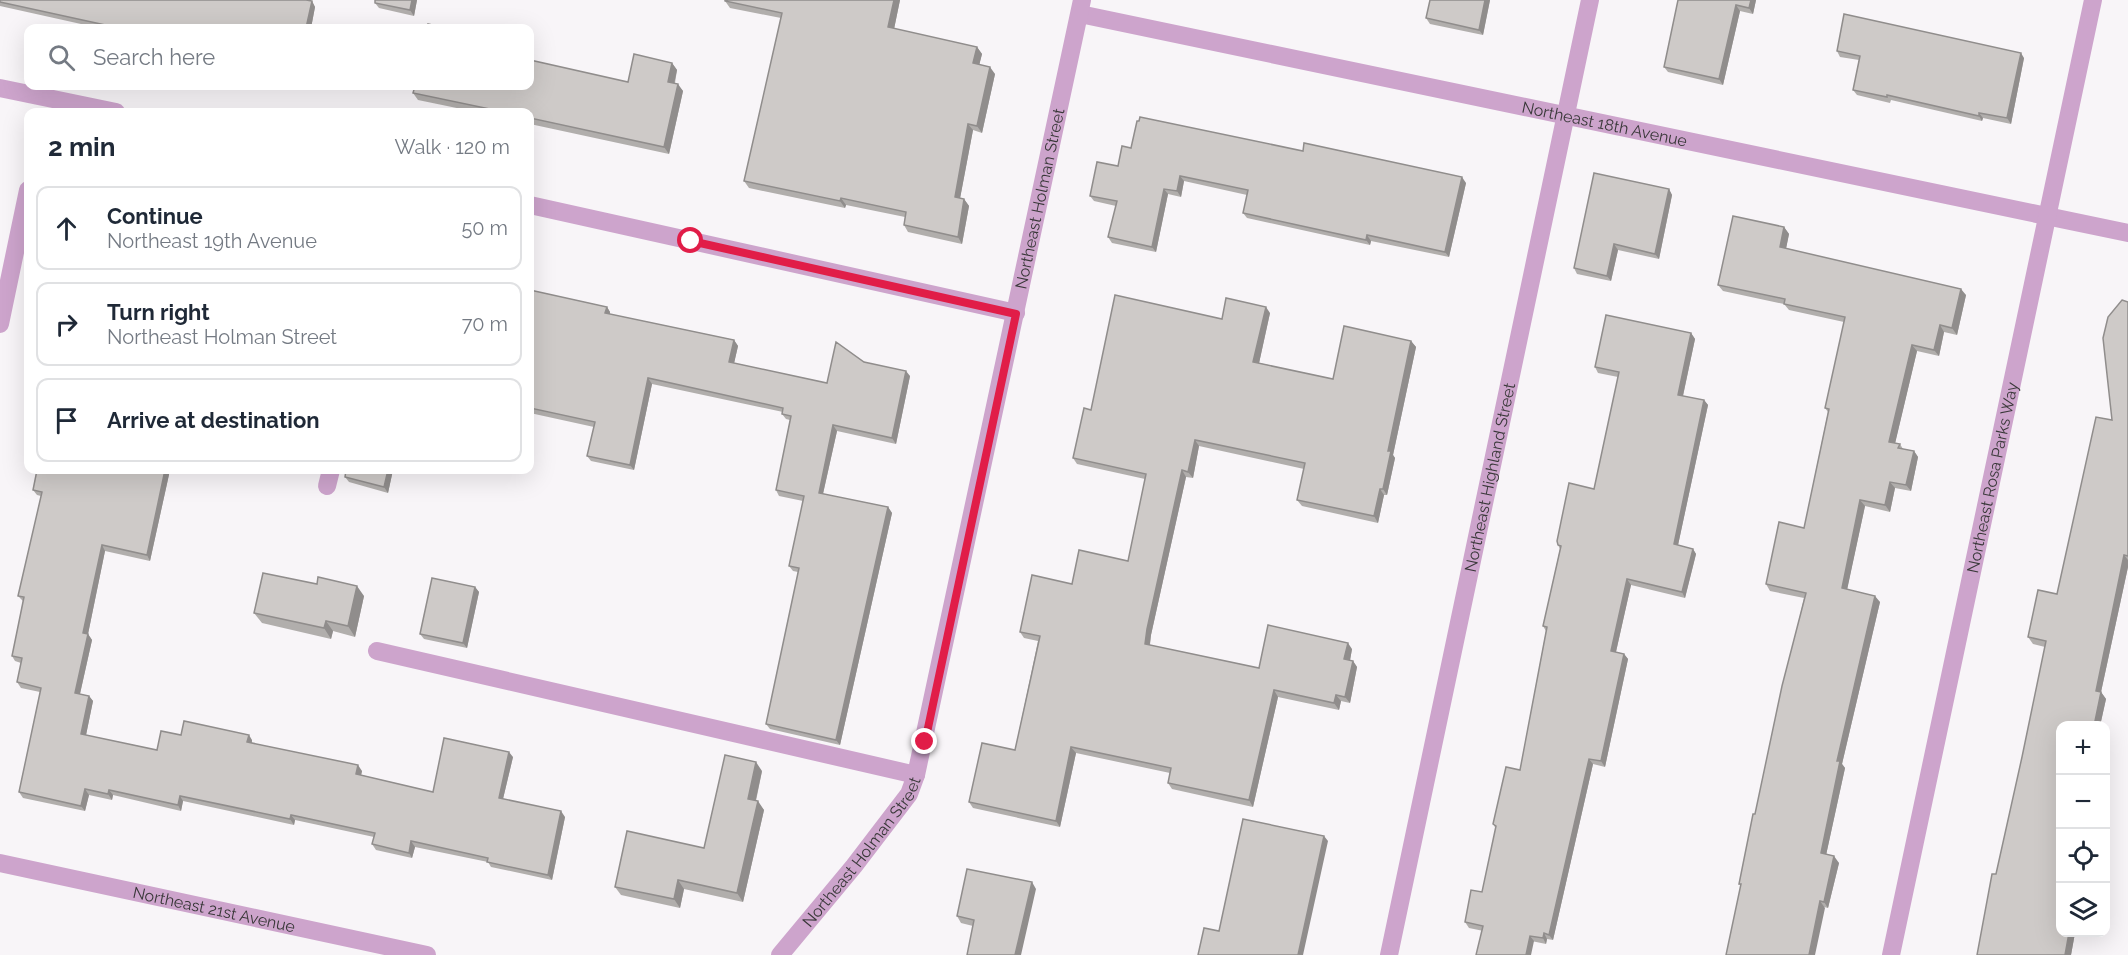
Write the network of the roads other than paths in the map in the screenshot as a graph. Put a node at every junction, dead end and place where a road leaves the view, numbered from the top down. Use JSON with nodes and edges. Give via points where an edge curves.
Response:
{"nodes":[{"id":1,"x":1590,"y":0,"type":"edge"},
{"id":2,"x":2092,"y":0,"type":"edge"},
{"id":3,"x":1081,"y":7,"type":"edge"},
{"id":4,"x":0,"y":87,"type":"edge"},
{"id":5,"x":47,"y":105,"type":"edge"},
{"id":6,"x":77,"y":108,"type":"edge"},
{"id":7,"x":1566,"y":115,"type":"junction"},
{"id":8,"x":534,"y":206,"type":"edge"},
{"id":9,"x":24,"y":209,"type":"edge"},
{"id":10,"x":2046,"y":215,"type":"junction"},
{"id":11,"x":2128,"y":233,"type":"edge"},
{"id":12,"x":1016,"y":314,"type":"junction"},
{"id":13,"x":0,"y":324,"type":"edge"},
{"id":14,"x":377,"y":651,"type":"dead end"},
{"id":15,"x":916,"y":775,"type":"junction"},
{"id":16,"x":0,"y":863,"type":"edge"},
{"id":17,"x":427,"y":955,"type":"edge"},
{"id":18,"x":780,"y":955,"type":"edge"},
{"id":19,"x":1389,"y":955,"type":"edge"},
{"id":20,"x":1891,"y":955,"type":"edge"}],
"edges":[{"from":1,"to":7,"type":"street","name":"Northeast Highland Street"},
{"from":2,"to":10,"type":"street","name":"Northeast Rosa Parks Way"},
{"from":3,"to":7,"type":"street","name":"Northeast 18th Avenue"},
{"from":3,"to":12,"type":"street","name":"Northeast Holman Street"},
{"from":4,"to":5,"type":"street"},
{"from":5,"to":6,"type":"street"},
{"from":7,"to":10,"type":"street","name":"Northeast 18th Avenue"},
{"from":7,"to":19,"type":"street","name":"Northeast Highland Street"},
{"from":8,"to":12,"type":"street"},
{"from":9,"to":13,"type":"street"},
{"from":10,"to":11,"type":"street","name":"Northeast 18th Avenue"},
{"from":10,"to":20,"type":"street","name":"Northeast Rosa Parks Way"},
{"from":12,"to":15,"type":"street","name":"Northeast Holman Street"},
{"from":14,"to":15,"type":"street"},
{"from":15,"to":18,"type":"street","name":"Northeast Holman Street","via":[[909,794]]},
{"from":16,"to":17,"type":"street","name":"Northeast 21st Avenue"}]}
